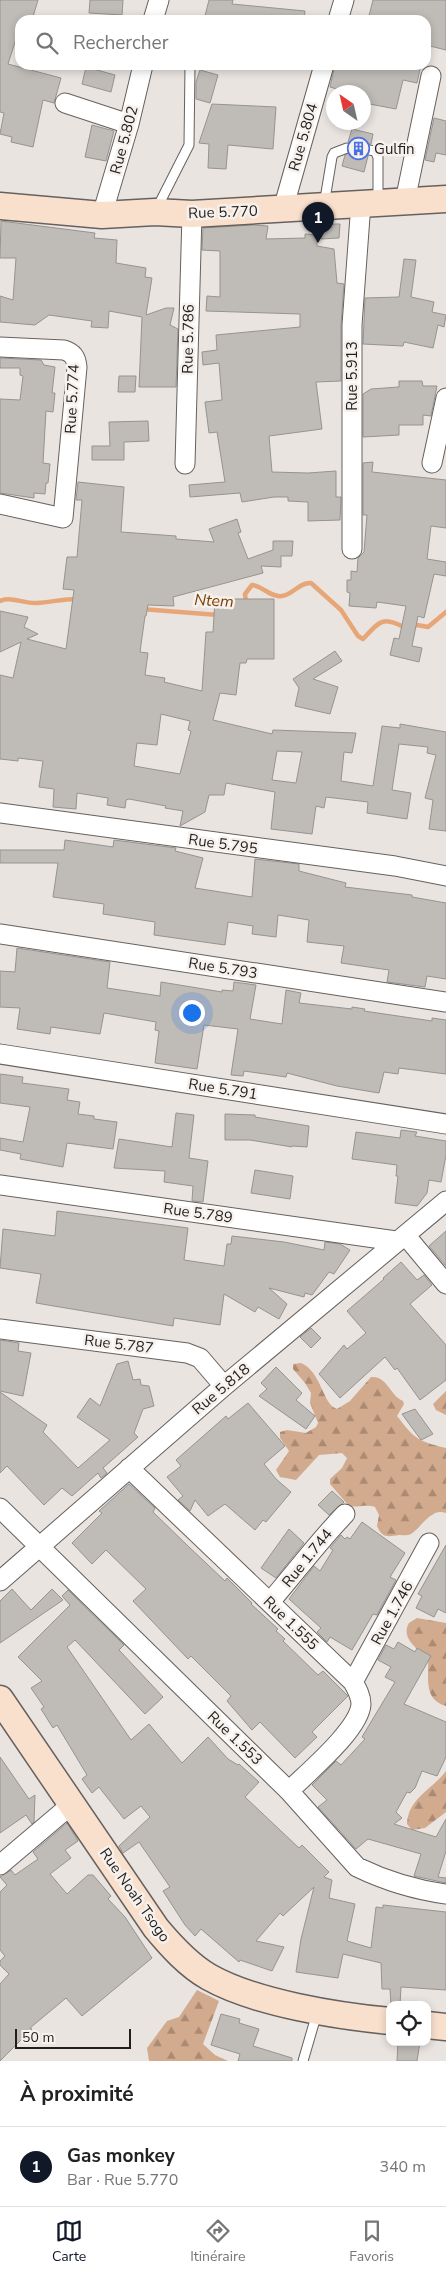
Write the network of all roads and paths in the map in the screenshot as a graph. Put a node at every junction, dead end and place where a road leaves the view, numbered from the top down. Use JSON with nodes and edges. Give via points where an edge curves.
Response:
{"nodes":[{"id":1,"x":159,"y":0,"type":"edge"},
{"id":2,"x":344,"y":0,"type":"edge"},
{"id":3,"x":154,"y":15,"type":"edge"},
{"id":4,"x":340,"y":15,"type":"edge"},
{"id":5,"x":142,"y":70,"type":"edge"},
{"id":6,"x":190,"y":70,"type":"edge"},
{"id":7,"x":323,"y":70,"type":"edge"},
{"id":8,"x":431,"y":76,"type":"dead end"},
{"id":9,"x":64,"y":103,"type":"dead end"},
{"id":10,"x":129,"y":124,"type":"junction"},
{"id":11,"x":347,"y":148,"type":"dead end"},
{"id":12,"x":369,"y":150,"type":"dead end"},
{"id":13,"x":446,"y":199,"type":"edge"},
{"id":14,"x":405,"y":201,"type":"junction"},
{"id":15,"x":369,"y":203,"type":"junction"},
{"id":16,"x":324,"y":205,"type":"junction"},
{"id":17,"x":0,"y":206,"type":"edge"},
{"id":18,"x":283,"y":209,"type":"junction"},
{"id":19,"x":155,"y":212,"type":"junction"},
{"id":20,"x":192,"y":214,"type":"junction"},
{"id":21,"x":102,"y":215,"type":"junction"},
{"id":22,"x":0,"y":347,"type":"edge"},
{"id":23,"x":446,"y":398,"type":"edge"},
{"id":24,"x":432,"y":463,"type":"dead end"},
{"id":25,"x":185,"y":464,"type":"dead end"},
{"id":26,"x":0,"y":504,"type":"edge"},
{"id":27,"x":352,"y":549,"type":"dead end"},
{"id":28,"x":0,"y":814,"type":"edge"},
{"id":29,"x":446,"y":876,"type":"edge"},
{"id":30,"x":0,"y":934,"type":"edge"},
{"id":31,"x":446,"y":1002,"type":"edge"},
{"id":32,"x":0,"y":1054,"type":"edge"},
{"id":33,"x":446,"y":1124,"type":"edge"},
{"id":34,"x":0,"y":1185,"type":"edge"},
{"id":35,"x":446,"y":1201,"type":"edge"},
{"id":36,"x":401,"y":1239,"type":"junction"},
{"id":37,"x":446,"y":1284,"type":"edge"},
{"id":38,"x":0,"y":1329,"type":"edge"},
{"id":39,"x":224,"y":1386,"type":"junction"},
{"id":40,"x":128,"y":1468,"type":"junction"},
{"id":41,"x":0,"y":1508,"type":"edge"},
{"id":42,"x":345,"y":1514,"type":"dead end"},
{"id":43,"x":430,"y":1543,"type":"dead end"},
{"id":44,"x":41,"y":1547,"type":"junction"},
{"id":45,"x":0,"y":1581,"type":"edge"},
{"id":46,"x":270,"y":1602,"type":"junction"},
{"id":47,"x":353,"y":1682,"type":"junction"},
{"id":48,"x":0,"y":1699,"type":"edge"},
{"id":49,"x":289,"y":1791,"type":"junction"},
{"id":50,"x":72,"y":1804,"type":"junction"},
{"id":51,"x":0,"y":1865,"type":"edge"},
{"id":52,"x":446,"y":1894,"type":"edge"},
{"id":53,"x":318,"y":2010,"type":"junction"},
{"id":54,"x":386,"y":2021,"type":"edge"},
{"id":55,"x":431,"y":2025,"type":"edge"},
{"id":56,"x":446,"y":2027,"type":"edge"},
{"id":57,"x":303,"y":2061,"type":"edge"}],
"edges":[{"from":1,"to":3,"type":"street"},
{"from":2,"to":4,"type":"street"},
{"from":5,"to":10,"type":"street","name":"Rue 5.802"},
{"from":6,"to":19,"type":"lane","via":[[189,145]]},
{"from":7,"to":18,"type":"street","name":"Rue 5.804"},
{"from":8,"to":14,"type":"street"},
{"from":9,"to":10,"type":"street"},
{"from":10,"to":21,"type":"street","name":"Rue 5.802"},
{"from":11,"to":16,"type":"lane","via":[[332,157]]},
{"from":12,"to":15,"type":"lane","via":[[375,151],[378,157]]},
{"from":13,"to":14,"type":"main road","name":"Rue 5.770"},
{"from":14,"to":15,"type":"main road","name":"Rue 5.770"},
{"from":15,"to":16,"type":"main road","name":"Rue 5.770"},
{"from":15,"to":27,"type":"street","name":"Rue 5.913","via":[[352,324]]},
{"from":16,"to":18,"type":"main road","name":"Rue 5.770"},
{"from":17,"to":21,"type":"main road","name":"Rue 5.770"},
{"from":18,"to":20,"type":"main road","name":"Rue 5.770"},
{"from":19,"to":20,"type":"main road","name":"Rue 5.770"},
{"from":19,"to":21,"type":"main road","name":"Rue 5.770"},
{"from":20,"to":25,"type":"street","name":"Rue 5.786"},
{"from":22,"to":26,"type":"street","name":"Rue 5.774","via":[[64,350],[76,359],[63,518]]},
{"from":23,"to":24,"type":"street"},
{"from":28,"to":29,"type":"street","name":"Rue 5.795","via":[[395,866]]},
{"from":30,"to":31,"type":"street","name":"Rue 5.793"},
{"from":32,"to":33,"type":"street","name":"Rue 5.791"},
{"from":34,"to":36,"type":"street","name":"Rue 5.789"},
{"from":35,"to":36,"type":"street","name":"Rue 5.818"},
{"from":36,"to":37,"type":"street"},
{"from":36,"to":39,"type":"street","name":"Rue 5.818"},
{"from":38,"to":39,"type":"street","name":"Rue 5.787","via":[[187,1353],[200,1358]]},
{"from":39,"to":40,"type":"street","name":"Rue 5.818"},
{"from":40,"to":44,"type":"street","name":"Rue 5.818"},
{"from":40,"to":46,"type":"street","name":"Rue 1.555"},
{"from":41,"to":44,"type":"street","name":"Rue 1.553"},
{"from":42,"to":46,"type":"street","name":"Rue 1.744"},
{"from":43,"to":47,"type":"street","name":"Rue 1.746"},
{"from":44,"to":45,"type":"street","name":"Rue 5.818"},
{"from":44,"to":49,"type":"street","name":"Rue 1.553"},
{"from":46,"to":47,"type":"street","name":"Rue 1.555"},
{"from":47,"to":49,"type":"street","name":"Rue 1.555","via":[[361,1701],[348,1731]]},
{"from":48,"to":50,"type":"main road","name":"Rue Noah Tsogo"},
{"from":49,"to":52,"type":"street","name":"Rue 1.553","via":[[356,1867],[428,1892]]},
{"from":50,"to":51,"type":"street"},
{"from":50,"to":53,"type":"main road","name":"Rue Noah Tsogo","via":[[156,1928],[184,1958],[208,1976],[241,1992]]},
{"from":53,"to":54,"type":"main road","name":"Rue Noah Tsogo"},
{"from":53,"to":57,"type":"lane"},
{"from":55,"to":56,"type":"main road"}]}
